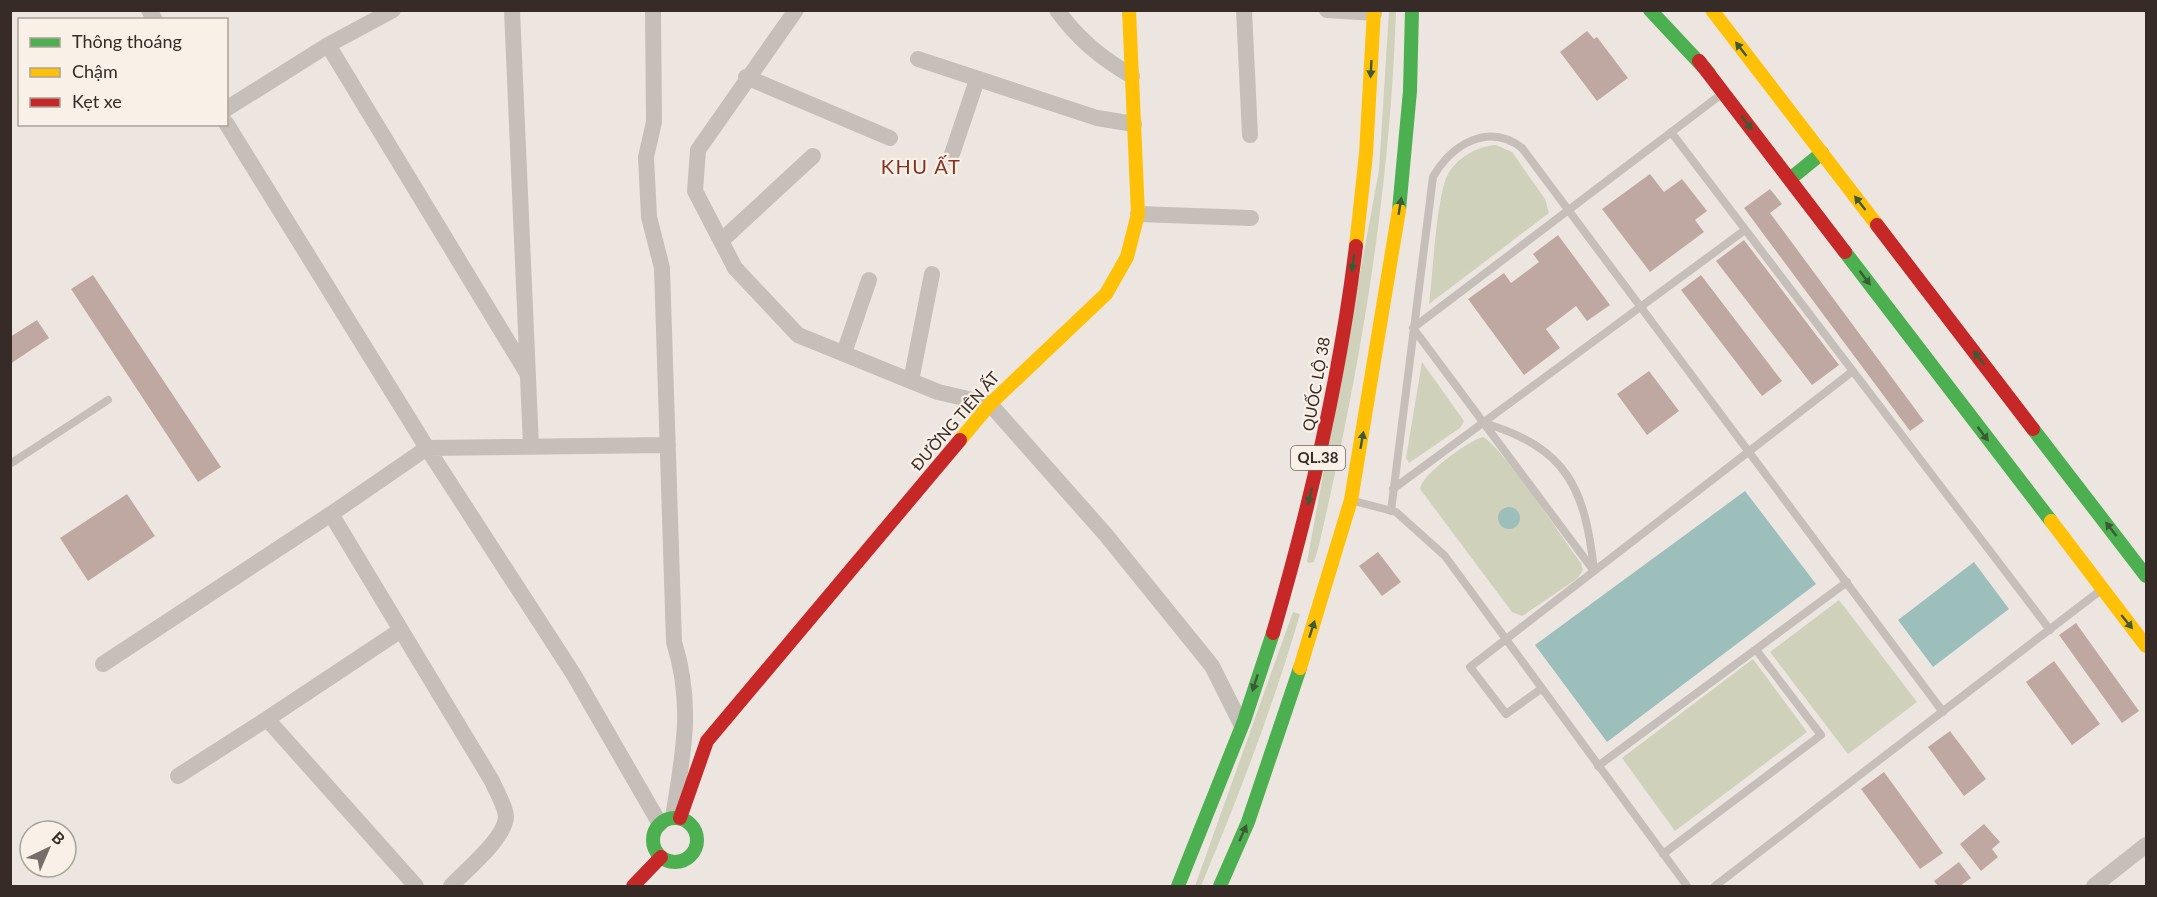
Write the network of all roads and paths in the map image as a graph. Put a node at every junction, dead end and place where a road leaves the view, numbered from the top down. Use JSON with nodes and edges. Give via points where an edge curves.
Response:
{"nodes":[{"id":1,"x":393,"y":10,"type":"edge"},
{"id":2,"x":512,"y":10,"type":"edge"},
{"id":3,"x":653,"y":10,"type":"edge"},
{"id":4,"x":796,"y":10,"type":"edge"},
{"id":5,"x":1057,"y":10,"type":"edge"},
{"id":6,"x":1129,"y":10,"type":"edge"},
{"id":7,"x":1244,"y":10,"type":"edge"},
{"id":8,"x":1327,"y":10,"type":"edge"},
{"id":9,"x":1412,"y":10,"type":"edge"},
{"id":10,"x":1425,"y":10,"type":"edge"},
{"id":11,"x":1650,"y":10,"type":"edge"},
{"id":12,"x":1659,"y":10,"type":"edge"},
{"id":13,"x":1712,"y":10,"type":"edge"},
{"id":14,"x":1374,"y":12,"type":"edge"},
{"id":15,"x":328,"y":45,"type":"junction"},
{"id":16,"x":1412,"y":48,"type":"junction"},
{"id":17,"x":918,"y":59,"type":"dead end"},
{"id":18,"x":1709,"y":74,"type":"junction"},
{"id":19,"x":1132,"y":76,"type":"junction"},
{"id":20,"x":746,"y":77,"type":"junction"},
{"id":21,"x":977,"y":80,"type":"junction"},
{"id":22,"x":1723,"y":93,"type":"junction"},
{"id":23,"x":228,"y":108,"type":"edge"},
{"id":24,"x":1134,"y":124,"type":"junction"},
{"id":25,"x":228,"y":126,"type":"edge"},
{"id":26,"x":1671,"y":132,"type":"junction"},
{"id":27,"x":1250,"y":135,"type":"dead end"},
{"id":28,"x":890,"y":138,"type":"dead end"},
{"id":29,"x":1822,"y":153,"type":"junction"},
{"id":30,"x":813,"y":156,"type":"dead end"},
{"id":31,"x":951,"y":157,"type":"dead end"},
{"id":32,"x":1790,"y":179,"type":"junction"},
{"id":33,"x":1568,"y":211,"type":"junction"},
{"id":34,"x":1138,"y":214,"type":"junction"},
{"id":35,"x":1251,"y":218,"type":"dead end"},
{"id":36,"x":1745,"y":230,"type":"junction"},
{"id":37,"x":721,"y":241,"type":"junction"},
{"id":38,"x":932,"y":274,"type":"dead end"},
{"id":39,"x":869,"y":280,"type":"dead end"},
{"id":40,"x":1641,"y":307,"type":"junction"},
{"id":41,"x":1413,"y":328,"type":"junction"},
{"id":42,"x":844,"y":353,"type":"junction"},
{"id":43,"x":1853,"y":371,"type":"junction"},
{"id":44,"x":528,"y":374,"type":"junction"},
{"id":45,"x":911,"y":381,"type":"junction"},
{"id":46,"x":108,"y":400,"type":"dead end"},
{"id":47,"x":990,"y":404,"type":"junction"},
{"id":48,"x":1484,"y":423,"type":"junction"},
{"id":49,"x":531,"y":446,"type":"junction"},
{"id":50,"x":668,"y":446,"type":"junction"},
{"id":51,"x":427,"y":448,"type":"junction"},
{"id":52,"x":1749,"y":452,"type":"junction"},
{"id":53,"x":10,"y":464,"type":"edge"},
{"id":54,"x":1393,"y":489,"type":"junction"},
{"id":55,"x":1351,"y":500,"type":"junction"},
{"id":56,"x":1391,"y":511,"type":"junction"},
{"id":57,"x":331,"y":514,"type":"junction"},
{"id":58,"x":1594,"y":571,"type":"junction"},
{"id":59,"x":2146,"y":576,"type":"edge"},
{"id":60,"x":1286,"y":582,"type":"junction"},
{"id":61,"x":1847,"y":582,"type":"junction"},
{"id":62,"x":2102,"y":590,"type":"junction"},
{"id":63,"x":1323,"y":594,"type":"junction"},
{"id":64,"x":402,"y":630,"type":"junction"},
{"id":65,"x":2050,"y":630,"type":"junction"},
{"id":66,"x":1505,"y":640,"type":"junction"},
{"id":67,"x":2146,"y":646,"type":"edge"},
{"id":68,"x":1757,"y":651,"type":"junction"},
{"id":69,"x":103,"y":664,"type":"dead end"},
{"id":70,"x":1541,"y":689,"type":"junction"},
{"id":71,"x":1943,"y":712,"type":"junction"},
{"id":72,"x":267,"y":719,"type":"junction"},
{"id":73,"x":1241,"y":724,"type":"junction"},
{"id":74,"x":1598,"y":766,"type":"junction"},
{"id":75,"x":178,"y":776,"type":"dead end"},
{"id":76,"x":671,"y":820,"type":"junction"},
{"id":77,"x":2146,"y":845,"type":"edge"},
{"id":78,"x":1662,"y":854,"type":"junction"},
{"id":79,"x":661,"y":857,"type":"junction"},
{"id":80,"x":416,"y":886,"type":"edge"},
{"id":81,"x":450,"y":886,"type":"edge"},
{"id":82,"x":633,"y":886,"type":"edge"},
{"id":83,"x":1178,"y":886,"type":"edge"},
{"id":84,"x":1220,"y":886,"type":"edge"},
{"id":85,"x":1687,"y":886,"type":"edge"},
{"id":86,"x":1715,"y":886,"type":"edge"},
{"id":87,"x":2094,"y":886,"type":"edge"}],
"edges":[{"from":1,"to":15,"type":"street"},
{"from":2,"to":44,"type":"street"},
{"from":3,"to":50,"type":"street","via":[[654,122],[646,157],[649,217],[662,268]]},
{"from":4,"to":20,"type":"street"},
{"from":5,"to":19,"type":"street","via":[[1077,36],[1106,62]]},
{"from":6,"to":19,"type":"main road","name":"ĐƯỜNG TIÊN ẤT"},
{"from":7,"to":27,"type":"street"},
{"from":8,"to":14,"type":"street"},
{"from":9,"to":16,"type":"main road","number":"QL.38"},
{"from":10,"to":16,"type":"main road"},
{"from":11,"to":18,"type":"main road"},
{"from":12,"to":18,"type":"main road"},
{"from":29,"to":13,"type":"main road","one_way":true},
{"from":14,"to":60,"type":"main road","name":"QUỐC LỘ 38","number":"QL.38","one_way":true,"via":[[1354,264],[1325,426]]},
{"from":15,"to":23,"type":"street"},
{"from":15,"to":44,"type":"street"},
{"from":55,"to":16,"type":"main road","number":"QL.38","one_way":true,"via":[[1402,194]]},
{"from":17,"to":21,"type":"street"},
{"from":18,"to":22,"type":"main road"},
{"from":19,"to":24,"type":"main road","name":"ĐƯỜNG TIÊN ẤT"},
{"from":20,"to":28,"type":"street"},
{"from":20,"to":37,"type":"street","via":[[698,150],[695,191]]},
{"from":21,"to":24,"type":"street","via":[[1097,118]]},
{"from":21,"to":31,"type":"street"},
{"from":22,"to":26,"type":"lane"},
{"from":22,"to":32,"type":"main road","one_way":true},
{"from":24,"to":34,"type":"main road","name":"ĐƯỜNG TIÊN ẤT"},
{"from":25,"to":51,"type":"street"},
{"from":26,"to":33,"type":"lane"},
{"from":26,"to":36,"type":"lane"},
{"from":29,"to":32,"type":"main road"},
{"from":59,"to":29,"type":"main road","one_way":true},
{"from":30,"to":37,"type":"street"},
{"from":32,"to":62,"type":"main road","one_way":true},
{"from":33,"to":40,"type":"lane"},
{"from":33,"to":41,"type":"lane"},
{"from":33,"to":41,"type":"lane","via":[[1522,148],[1510,139],[1482,137],[1451,153],[1433,177]]},
{"from":34,"to":35,"type":"street"},
{"from":34,"to":47,"type":"main road","name":"ĐƯỜNG TIÊN ẤT","via":[[1127,257],[1106,294]]},
{"from":36,"to":40,"type":"lane"},
{"from":36,"to":43,"type":"lane"},
{"from":37,"to":42,"type":"street","via":[[735,268],[798,335]]},
{"from":38,"to":45,"type":"street"},
{"from":39,"to":42,"type":"street"},
{"from":40,"to":48,"type":"lane"},
{"from":40,"to":52,"type":"lane"},
{"from":41,"to":48,"type":"lane"},
{"from":41,"to":54,"type":"lane"},
{"from":42,"to":45,"type":"street"},
{"from":43,"to":52,"type":"lane"},
{"from":43,"to":65,"type":"lane"},
{"from":44,"to":49,"type":"street"},
{"from":45,"to":47,"type":"street","via":[[938,392]]},
{"from":46,"to":53,"type":"lane"},
{"from":47,"to":73,"type":"street","via":[[1106,535],[1212,666]]},
{"from":47,"to":76,"type":"main road","name":"ĐƯỜNG TIÊN ẤT","via":[[707,741]]},
{"from":48,"to":54,"type":"lane"},
{"from":48,"to":58,"type":"lane"},
{"from":48,"to":58,"type":"lane","via":[[1525,438],[1566,471],[1583,507]]},
{"from":49,"to":50,"type":"street"},
{"from":49,"to":51,"type":"street"},
{"from":50,"to":76,"type":"street","via":[[674,642],[683,672],[687,737]]},
{"from":51,"to":57,"type":"street"},
{"from":51,"to":76,"type":"street"},
{"from":52,"to":58,"type":"lane"},
{"from":52,"to":61,"type":"lane"},
{"from":54,"to":56,"type":"lane"},
{"from":55,"to":56,"type":"lane"},
{"from":55,"to":63,"type":"main road","number":"QL.38"},
{"from":56,"to":66,"type":"lane","via":[[1406,518],[1445,556]]},
{"from":57,"to":64,"type":"street"},
{"from":57,"to":69,"type":"street"},
{"from":58,"to":66,"type":"lane"},
{"from":60,"to":63,"type":"main road"},
{"from":60,"to":73,"type":"main road","name":"QUỐC LỘ 38","number":"QL.38","one_way":true},
{"from":61,"to":68,"type":"lane"},
{"from":61,"to":71,"type":"lane"},
{"from":62,"to":65,"type":"lane"},
{"from":62,"to":67,"type":"main road","one_way":true},
{"from":84,"to":63,"type":"main road","number":"QL.38","one_way":true,"via":[[1264,782]]},
{"from":64,"to":72,"type":"street"},
{"from":64,"to":81,"type":"street","via":[[492,781],[506,816],[494,842]]},
{"from":65,"to":71,"type":"lane"},
{"from":66,"to":70,"type":"lane"},
{"from":66,"to":70,"type":"lane","via":[[1470,667],[1506,714]]},
{"from":68,"to":74,"type":"lane"},
{"from":68,"to":78,"type":"lane","via":[[1821,735]]},
{"from":70,"to":74,"type":"lane"},
{"from":71,"to":86,"type":"lane"},
{"from":72,"to":75,"type":"street"},
{"from":72,"to":80,"type":"street"},
{"from":73,"to":83,"type":"main road","name":"QUỐC LỘ 38","number":"QL.38"},
{"from":74,"to":78,"type":"lane"},
{"from":76,"to":79,"type":"main road","via":[[653,836]]},
{"from":76,"to":79,"type":"main road","via":[[693,826],[696,848],[680,862]]},
{"from":77,"to":87,"type":"street"},
{"from":78,"to":85,"type":"lane"},
{"from":79,"to":82,"type":"main road"}]}
